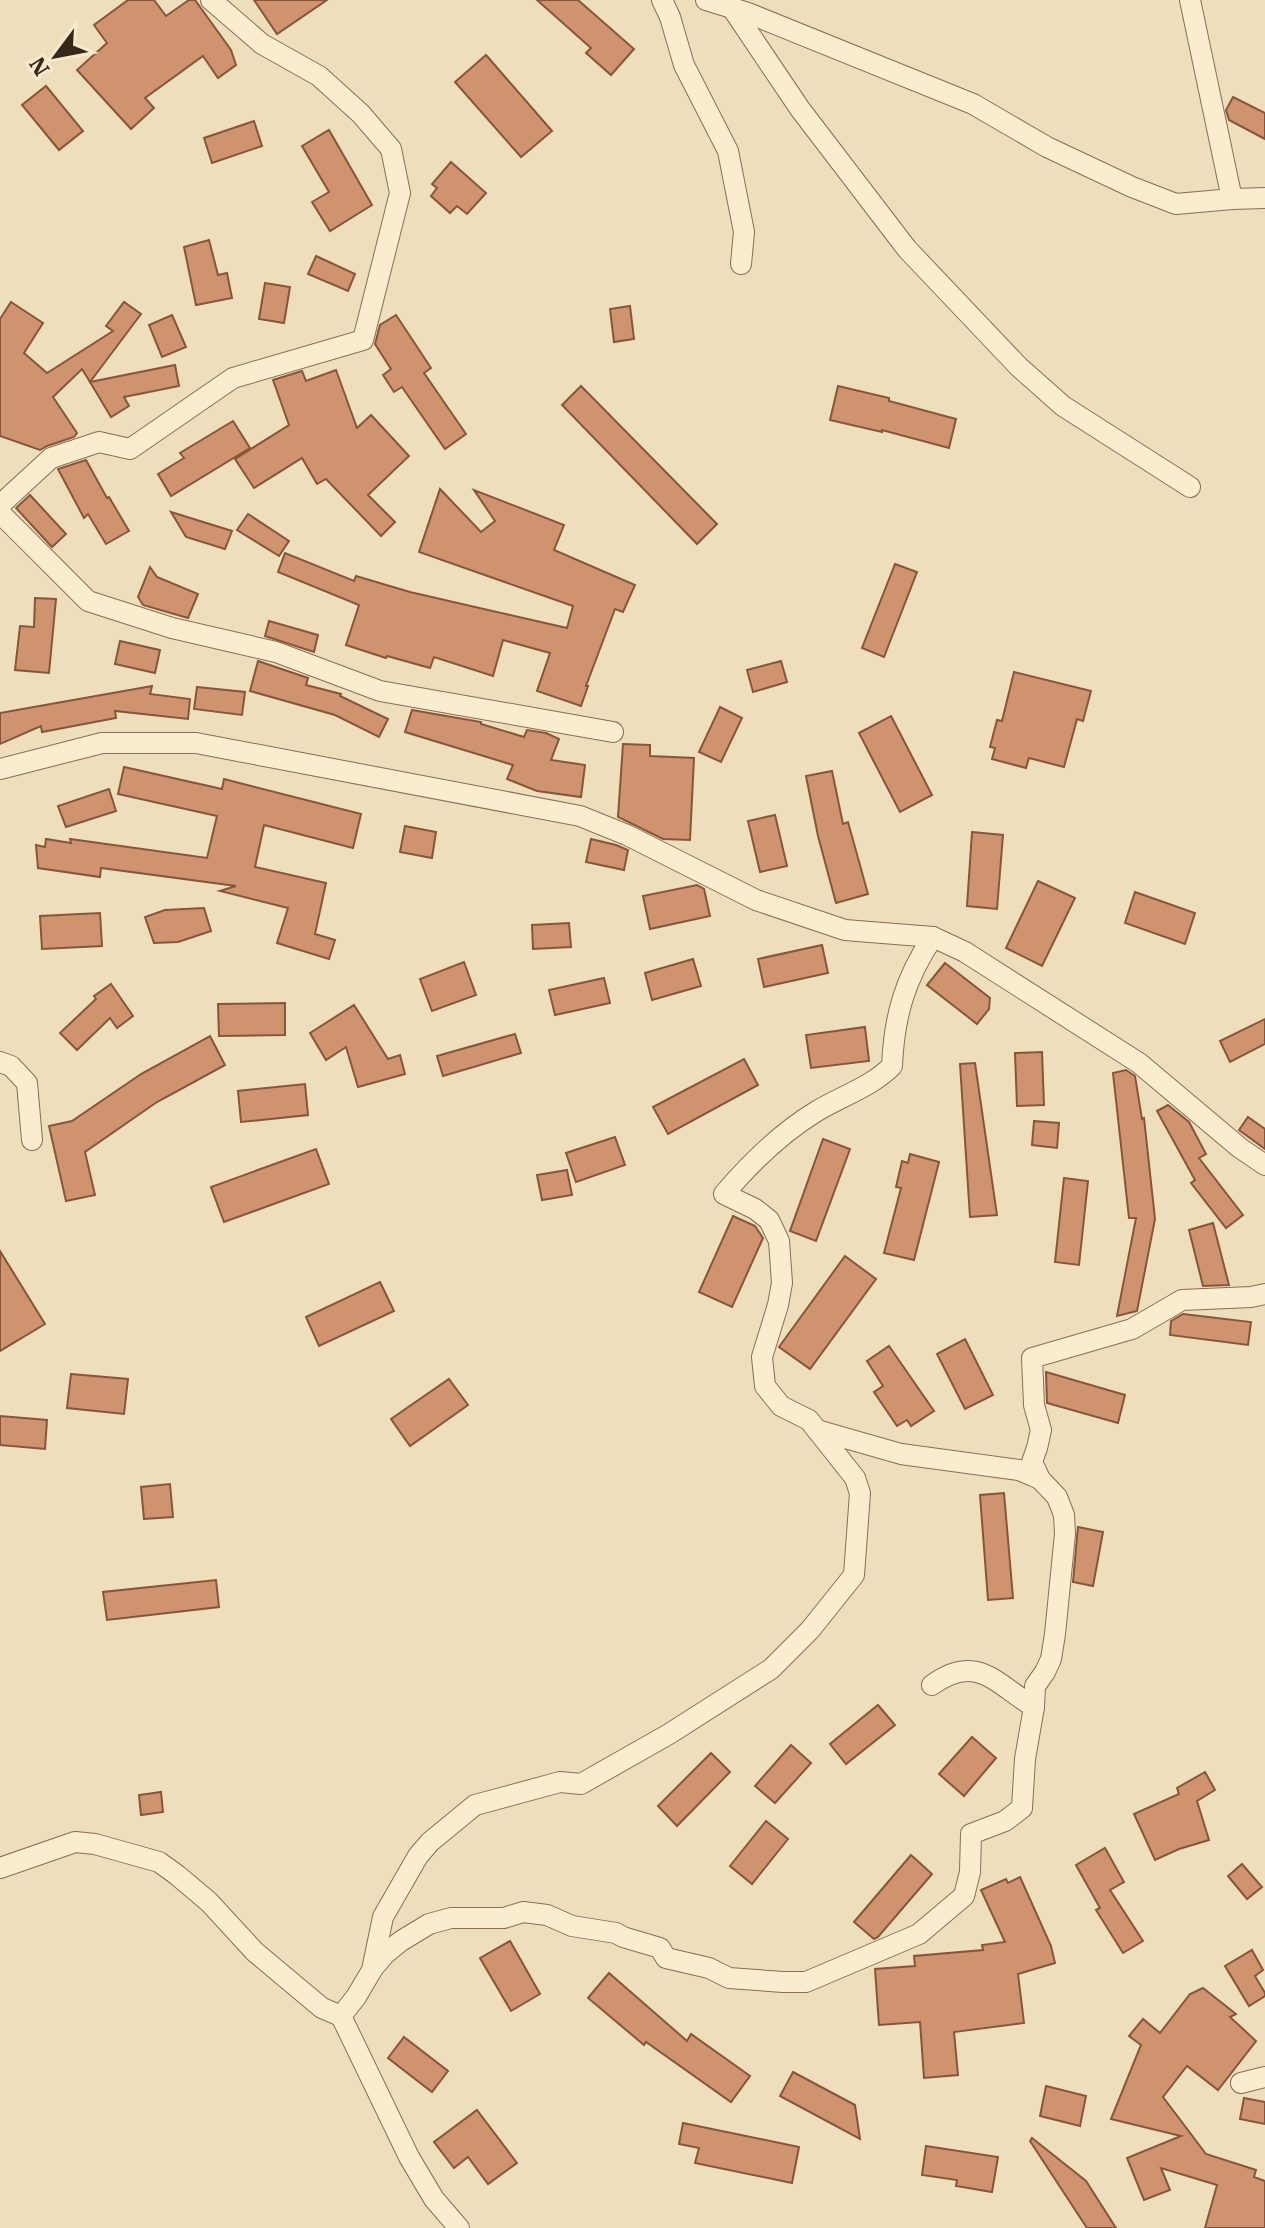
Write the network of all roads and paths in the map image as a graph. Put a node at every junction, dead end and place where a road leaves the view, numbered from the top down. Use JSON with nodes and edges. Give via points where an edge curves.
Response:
{"nodes":[{"id":1,"x":211,"y":0,"type":"edge"},
{"id":2,"x":662,"y":0,"type":"edge"},
{"id":3,"x":706,"y":0,"type":"edge"},
{"id":4,"x":1190,"y":0,"type":"edge"},
{"id":5,"x":732,"y":8,"type":"junction"},
{"id":6,"x":1265,"y":198,"type":"edge"},
{"id":7,"x":1232,"y":199,"type":"junction"},
{"id":8,"x":741,"y":264,"type":"dead end"},
{"id":9,"x":1190,"y":487,"type":"dead end"},
{"id":10,"x":0,"y":505,"type":"edge"},
{"id":11,"x":0,"y":513,"type":"edge"},
{"id":12,"x":613,"y":732,"type":"dead end"},
{"id":13,"x":0,"y":769,"type":"edge"},
{"id":14,"x":933,"y":937,"type":"junction"},
{"id":15,"x":0,"y":1062,"type":"edge"},
{"id":16,"x":32,"y":1140,"type":"dead end"},
{"id":17,"x":1265,"y":1165,"type":"edge"},
{"id":18,"x":1265,"y":1294,"type":"edge"},
{"id":19,"x":817,"y":1430,"type":"junction"},
{"id":20,"x":1040,"y":1479,"type":"junction"},
{"id":21,"x":932,"y":1685,"type":"dead end"},
{"id":22,"x":1034,"y":1707,"type":"junction"},
{"id":23,"x":0,"y":1868,"type":"edge"},
{"id":24,"x":372,"y":1970,"type":"junction"},
{"id":25,"x":341,"y":2016,"type":"junction"},
{"id":26,"x":1265,"y":2077,"type":"edge"},
{"id":27,"x":1241,"y":2083,"type":"dead end"},
{"id":28,"x":459,"y":2228,"type":"edge"}],
"edges":[{"from":1,"to":10,"type":"street","via":[[262,44],[319,76],[391,149],[400,193],[363,340],[233,378],[130,449],[99,442],[51,458]]},
{"from":2,"to":8,"type":"street","via":[[684,65],[728,151],[744,232]]},
{"from":3,"to":5,"type":"street"},
{"from":4,"to":7,"type":"street"},
{"from":5,"to":7,"type":"street","via":[[973,104],[1047,147],[1176,204]]},
{"from":5,"to":9,"type":"street","via":[[800,109],[907,249],[1009,356],[1063,406]]},
{"from":6,"to":7,"type":"street"},
{"from":11,"to":12,"type":"street","via":[[88,601],[172,628],[276,652],[380,691]]},
{"from":13,"to":14,"type":"street","via":[[102,743],[196,743],[580,816],[756,900],[845,930]]},
{"from":14,"to":17,"type":"street","via":[[1139,1063]]},
{"from":14,"to":19,"type":"street","via":[[905,990],[892,1066],[782,1136],[750,1162],[724,1194],[769,1220],[779,1241],[782,1283],[762,1357],[765,1386],[781,1406]]},
{"from":15,"to":16,"type":"street","via":[[27,1083]]},
{"from":18,"to":20,"type":"street","via":[[1182,1300],[1132,1329],[1032,1358],[1041,1430],[1032,1462]]},
{"from":19,"to":20,"type":"street","via":[[901,1454],[1019,1470]]},
{"from":19,"to":24,"type":"street","via":[[855,1478],[860,1493],[854,1575],[810,1630],[771,1669],[581,1784],[560,1782],[475,1805],[418,1856],[383,1917]]},
{"from":20,"to":22,"type":"street","via":[[1057,1497],[1065,1534],[1051,1659],[1035,1686]]},
{"from":21,"to":22,"type":"street","via":[[957,1670],[971,1670]]},
{"from":22,"to":24,"type":"street","via":[[1022,1808],[971,1834],[964,1896],[919,1934],[806,1982],[729,1978],[666,1958],[660,1948],[616,1933],[523,1912],[429,1924],[401,1941]]},
{"from":23,"to":25,"type":"street","via":[[75,1842],[159,1862],[209,1902],[255,1952],[322,2008]]},
{"from":24,"to":25,"type":"street"},
{"from":25,"to":28,"type":"street","via":[[409,2157]]},
{"from":26,"to":27,"type":"street"}]}
